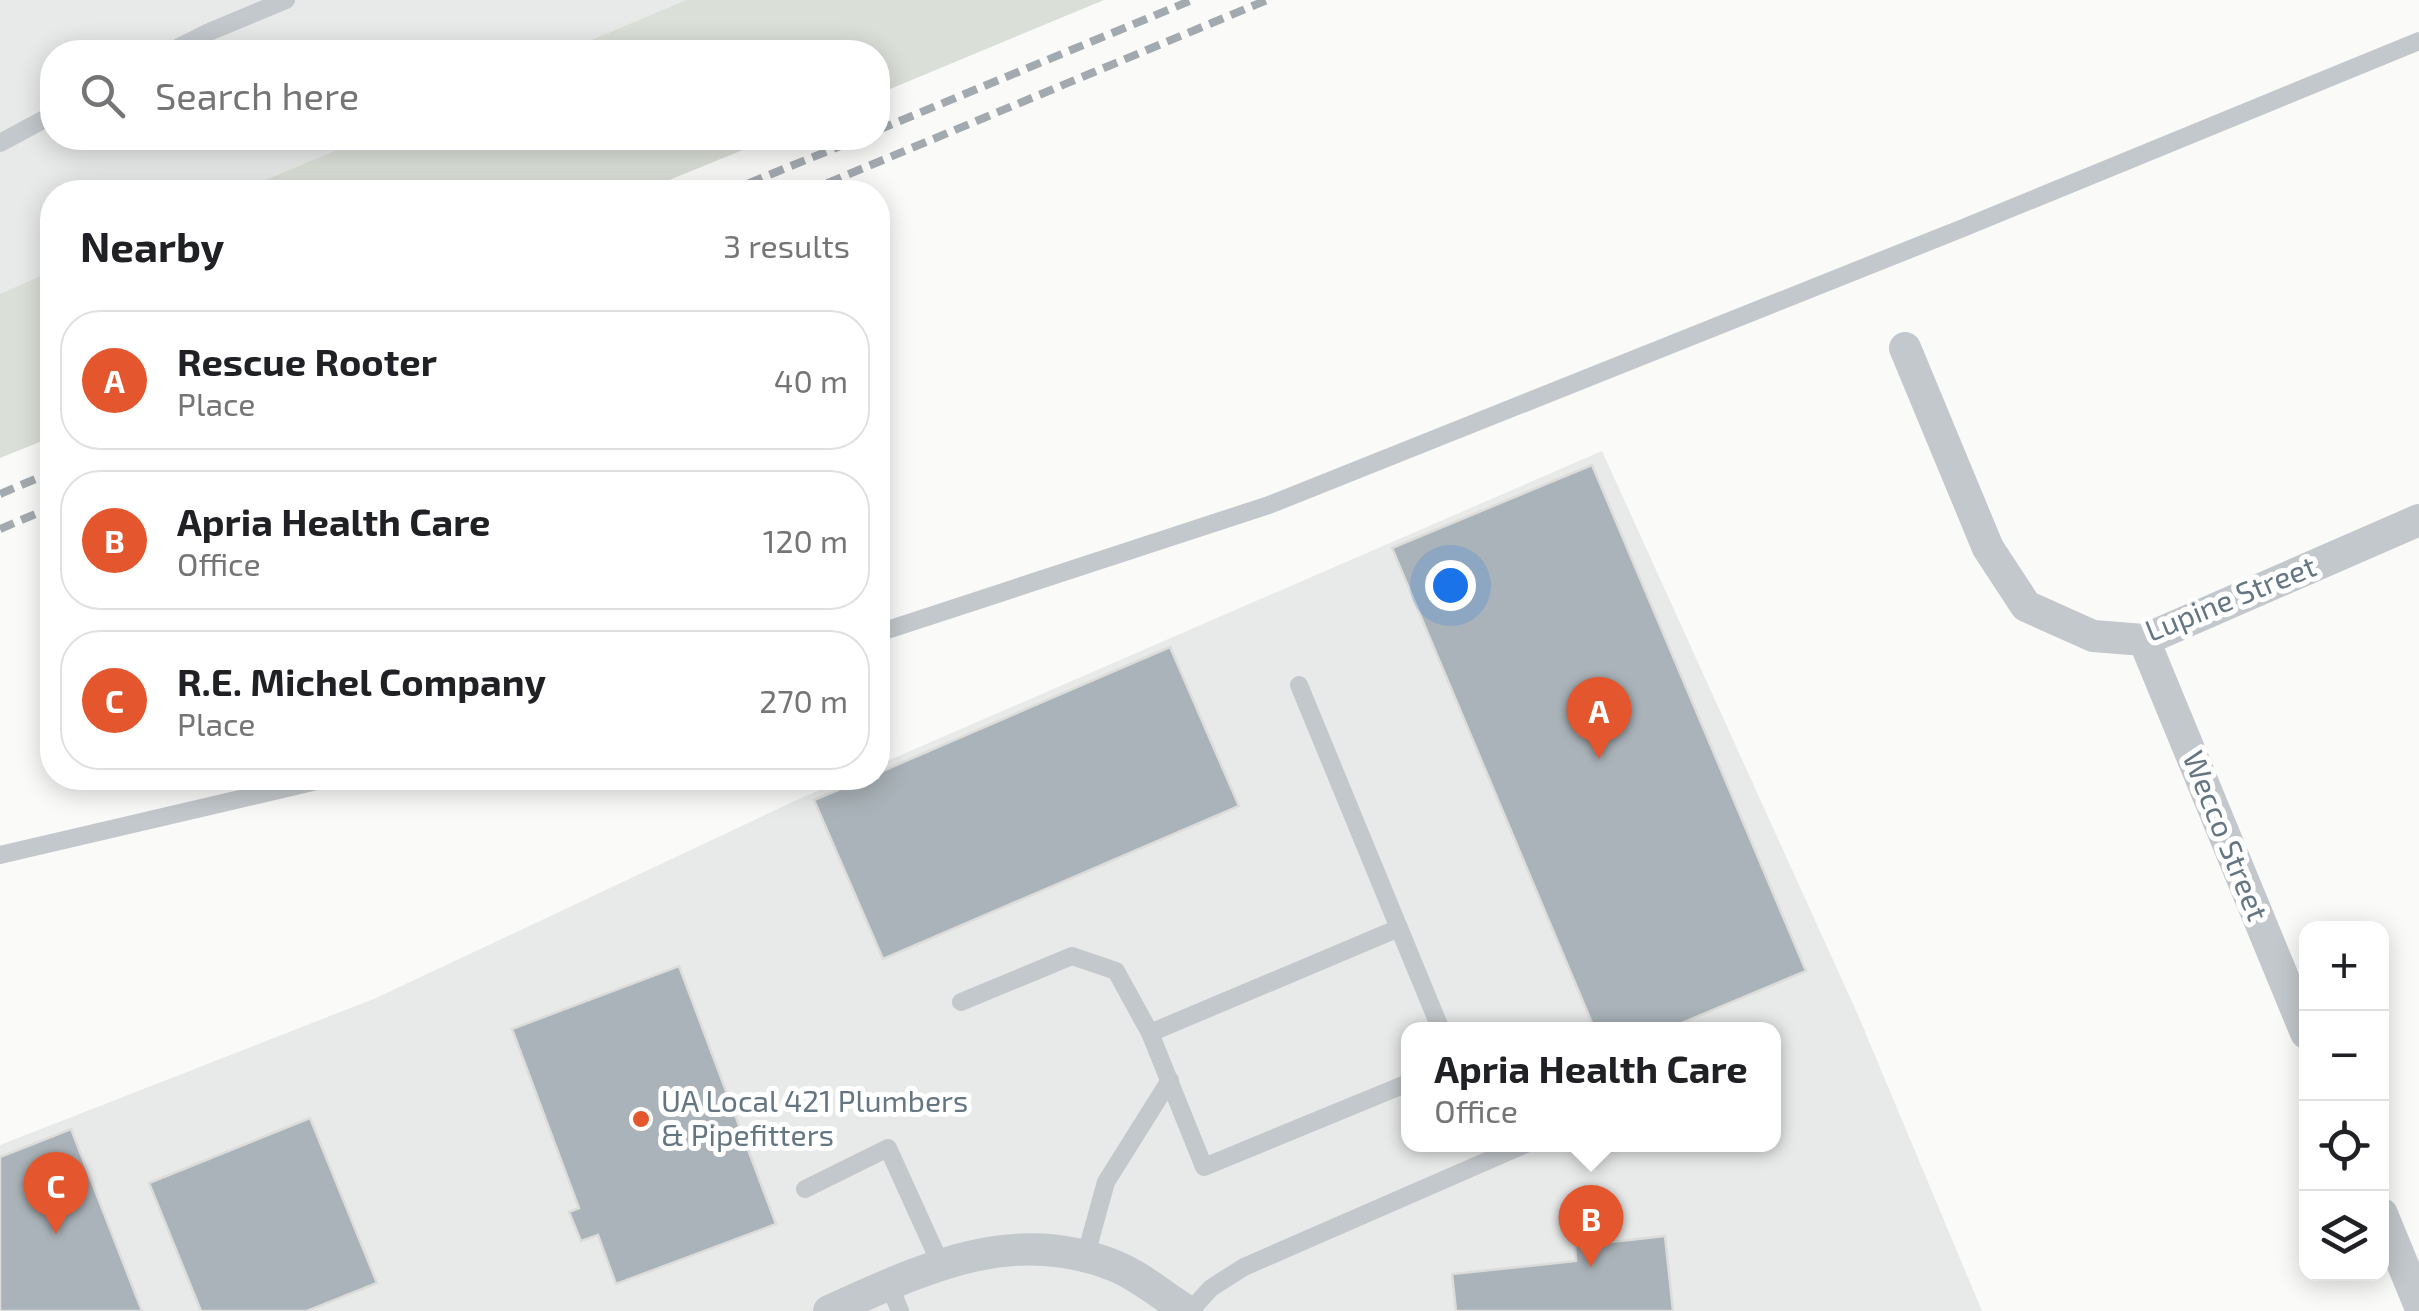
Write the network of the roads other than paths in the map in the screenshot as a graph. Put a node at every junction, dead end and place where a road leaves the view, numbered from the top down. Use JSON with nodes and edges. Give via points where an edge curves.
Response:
{"nodes":[{"id":1,"x":286,"y":0,"type":"edge"},
{"id":2,"x":193,"y":40,"type":"edge"},
{"id":3,"x":2419,"y":41,"type":"edge"},
{"id":4,"x":40,"y":121,"type":"edge"},
{"id":5,"x":0,"y":143,"type":"edge"},
{"id":6,"x":1905,"y":348,"type":"dead end"},
{"id":7,"x":2419,"y":520,"type":"edge"},
{"id":8,"x":890,"y":628,"type":"edge"},
{"id":9,"x":2144,"y":640,"type":"junction"},
{"id":10,"x":1299,"y":685,"type":"dead end"},
{"id":11,"x":279,"y":790,"type":"edge"},
{"id":12,"x":0,"y":855,"type":"edge"},
{"id":13,"x":1399,"y":928,"type":"junction"},
{"id":14,"x":961,"y":1002,"type":"dead end"},
{"id":15,"x":2299,"y":1015,"type":"edge"},
{"id":16,"x":1439,"y":1022,"type":"edge"},
{"id":17,"x":1150,"y":1033,"type":"junction"},
{"id":18,"x":1170,"y":1080,"type":"junction"},
{"id":19,"x":1401,"y":1086,"type":"edge"},
{"id":20,"x":1508,"y":1152,"type":"edge"},
{"id":21,"x":805,"y":1189,"type":"dead end"},
{"id":22,"x":2389,"y":1231,"type":"edge"},
{"id":23,"x":1086,"y":1258,"type":"junction"},
{"id":24,"x":942,"y":1264,"type":"junction"},
{"id":25,"x":895,"y":1298,"type":"edge"},
{"id":26,"x":2419,"y":1304,"type":"edge"},
{"id":27,"x":829,"y":1311,"type":"edge"},
{"id":28,"x":1188,"y":1311,"type":"edge"}],
"edges":[{"from":1,"to":2,"type":"lane"},
{"from":3,"to":8,"type":"lane","via":[[1270,506]]},
{"from":4,"to":5,"type":"lane"},
{"from":6,"to":9,"type":"street","name":"Lupine Street","via":[[1988,548],[2026,606],[2092,636]]},
{"from":7,"to":9,"type":"street","name":"Lupine Street"},
{"from":9,"to":15,"type":"street","name":"Wecco Street"},
{"from":10,"to":13,"type":"lane"},
{"from":11,"to":12,"type":"lane"},
{"from":13,"to":16,"type":"lane"},
{"from":13,"to":17,"type":"lane"},
{"from":14,"to":17,"type":"lane","via":[[1072,956],[1116,970]]},
{"from":17,"to":18,"type":"lane"},
{"from":18,"to":19,"type":"lane","via":[[1204,1168]]},
{"from":18,"to":23,"type":"lane","via":[[1106,1182]]},
{"from":20,"to":28,"type":"lane","via":[[1244,1267]]},
{"from":21,"to":24,"type":"lane","via":[[888,1148]]},
{"from":22,"to":26,"type":"street"},
{"from":23,"to":24,"type":"street","via":[[1052,1249],[996,1250]]},
{"from":23,"to":28,"type":"street","via":[[1117,1266]]},
{"from":24,"to":25,"type":"street"},
{"from":25,"to":27,"type":"street"}]}
